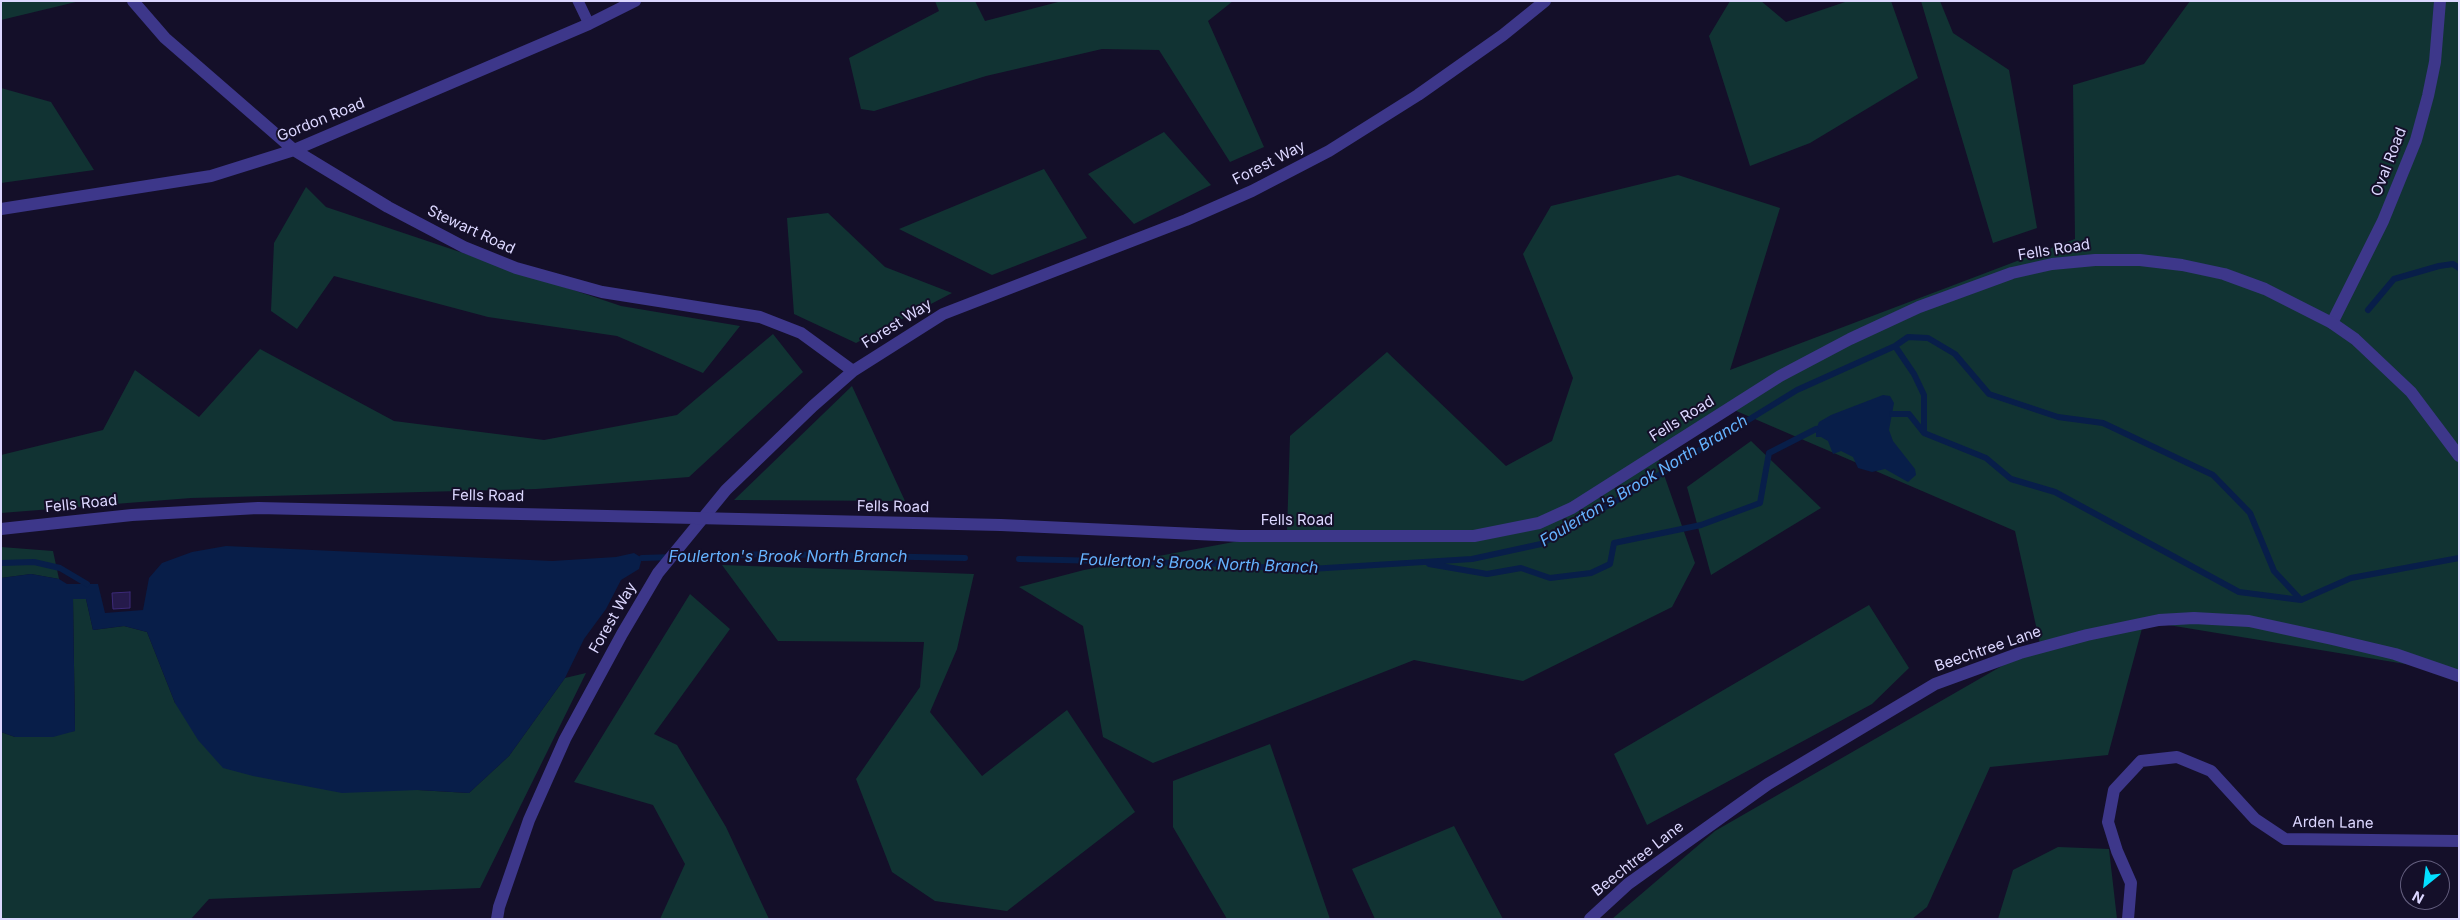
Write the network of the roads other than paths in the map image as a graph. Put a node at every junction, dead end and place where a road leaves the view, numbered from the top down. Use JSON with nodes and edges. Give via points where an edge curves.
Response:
{"nodes":[{"id":1,"x":132,"y":1,"type":"edge"},
{"id":2,"x":578,"y":1,"type":"edge"},
{"id":3,"x":635,"y":1,"type":"edge"},
{"id":4,"x":1545,"y":1,"type":"edge"},
{"id":5,"x":2440,"y":1,"type":"edge"},
{"id":6,"x":589,"y":24,"type":"junction"},
{"id":7,"x":294,"y":150,"type":"junction"},
{"id":8,"x":1,"y":209,"type":"edge"},
{"id":9,"x":2332,"y":323,"type":"junction"},
{"id":10,"x":853,"y":371,"type":"junction"},
{"id":11,"x":2459,"y":456,"type":"edge"},
{"id":12,"x":703,"y":517,"type":"junction"},
{"id":13,"x":1,"y":529,"type":"edge"},
{"id":14,"x":2459,"y":676,"type":"edge"},
{"id":15,"x":2459,"y":841,"type":"edge"},
{"id":16,"x":497,"y":919,"type":"edge"},
{"id":17,"x":1590,"y":919,"type":"edge"},
{"id":18,"x":2128,"y":919,"type":"edge"}],
"edges":[{"from":1,"to":7,"type":"street","name":"Stewart Road","via":[[165,38]]},
{"from":2,"to":6,"type":"lane"},
{"from":3,"to":6,"type":"street","name":"Gordon Road"},
{"from":4,"to":10,"type":"street","name":"Forest Way","via":[[1418,95],[1321,155],[1252,191],[1186,220],[944,314]]},
{"from":5,"to":9,"type":"street","name":"Oval Road","via":[[2435,62],[2416,140],[2383,221]]},
{"from":6,"to":7,"type":"street","name":"Gordon Road"},
{"from":7,"to":8,"type":"street","name":"Gordon Road","via":[[211,176]]},
{"from":7,"to":10,"type":"street","name":"Stewart Road","via":[[388,207],[464,247],[516,268],[602,292],[760,317],[801,333]]},
{"from":9,"to":11,"type":"street","name":"Fells Road","via":[[2355,339],[2411,392]]},
{"from":9,"to":12,"type":"street","name":"Fells Road","via":[[2265,289],[2224,274],[2182,265],[2095,260],[2052,264],[2012,274],[1919,307],[1850,339],[1780,376],[1572,508],[1539,523],[1474,536],[1240,536],[1001,525]]},
{"from":10,"to":12,"type":"street","name":"Forest Way","via":[[748,468]]},
{"from":12,"to":13,"type":"street","name":"Fells Road","via":[[258,508],[141,514]]},
{"from":12,"to":16,"type":"street","name":"Forest Way","via":[[658,573],[565,739],[529,820],[498,907]]},
{"from":14,"to":17,"type":"street","name":"Beechtree Lane","via":[[2395,654],[2332,639],[2249,622],[2194,618],[2159,620],[2020,653],[1935,684],[1768,784],[1628,884]]},
{"from":15,"to":18,"type":"street","name":"Arden Lane","via":[[2285,839],[2255,819],[2212,771],[2177,758],[2141,761],[2114,790],[2108,822],[2132,884]]}]}
